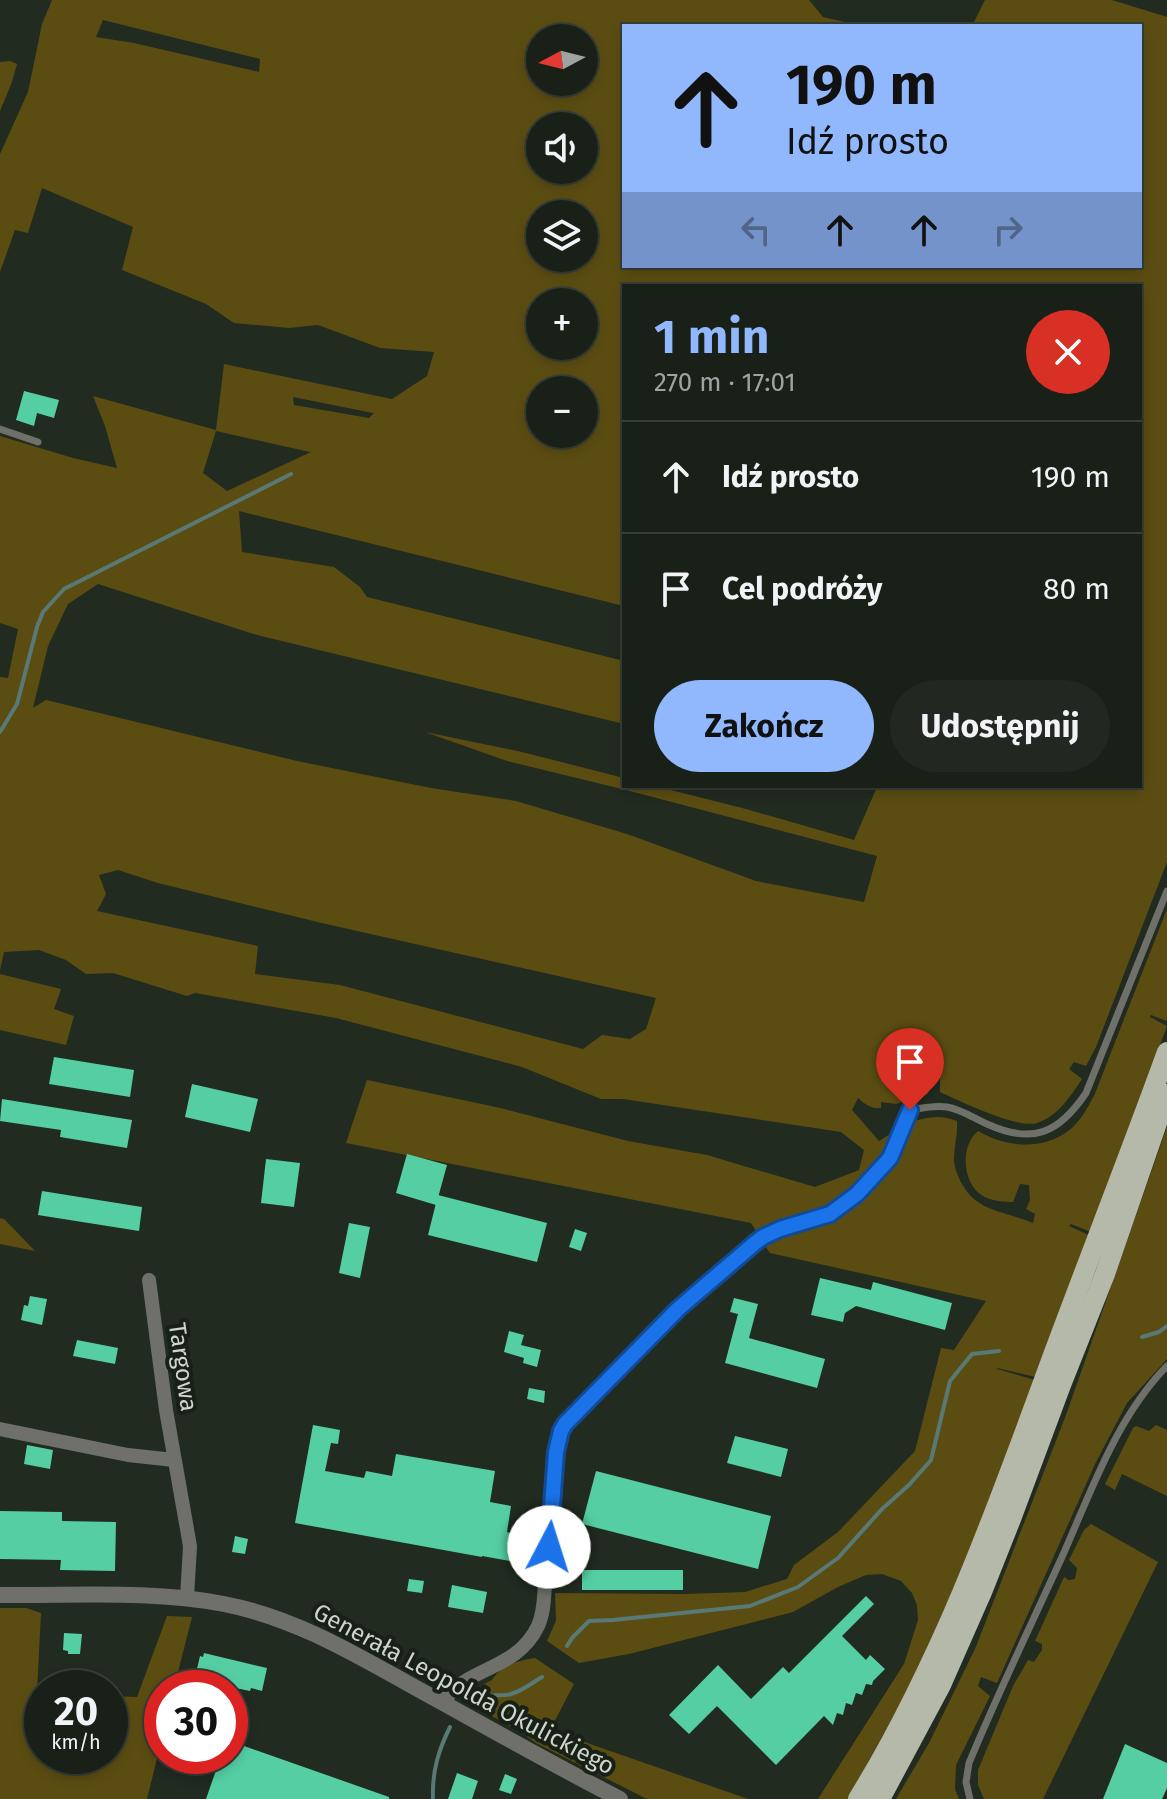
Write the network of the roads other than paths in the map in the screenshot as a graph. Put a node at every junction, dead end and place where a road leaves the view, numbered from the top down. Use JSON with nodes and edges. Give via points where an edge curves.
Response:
{"nodes":[{"id":1,"x":0,"y":429,"type":"edge"},
{"id":2,"x":38,"y":442,"type":"dead end"},
{"id":3,"x":1167,"y":891,"type":"edge"},
{"id":4,"x":1167,"y":1052,"type":"edge"},
{"id":5,"x":1167,"y":1094,"type":"edge"},
{"id":6,"x":780,"y":1229,"type":"joint"},
{"id":7,"x":149,"y":1280,"type":"dead end"},
{"id":8,"x":1167,"y":1366,"type":"edge"},
{"id":9,"x":0,"y":1429,"type":"edge"},
{"id":10,"x":174,"y":1460,"type":"junction"},
{"id":11,"x":0,"y":1595,"type":"edge"},
{"id":12,"x":187,"y":1598,"type":"junction"},
{"id":13,"x":443,"y":1703,"type":"junction"},
{"id":14,"x":620,"y":1799,"type":"edge"},
{"id":15,"x":858,"y":1799,"type":"edge"},
{"id":16,"x":880,"y":1799,"type":"edge"},
{"id":17,"x":970,"y":1799,"type":"edge"}],
"edges":[{"from":1,"to":2,"type":"lane"},
{"from":3,"to":6,"type":"lane","via":[[1086,1093],[1073,1113],[1036,1134],[1017,1134],[950,1108],[910,1110],[890,1158],[857,1194],[830,1214]]},
{"from":4,"to":15,"type":"main road","via":[[970,1576],[913,1700]]},
{"from":5,"to":16,"type":"main road","via":[[1105,1274],[982,1592],[933,1701]]},
{"from":6,"to":13,"type":"street","via":[[755,1243],[678,1309],[565,1424],[556,1452],[538,1625],[517,1652],[458,1685]]},
{"from":7,"to":10,"type":"street","name":"Targowa"},
{"from":8,"to":17,"type":"lane","via":[[1129,1416],[1100,1473],[969,1763]]},
{"from":9,"to":10,"type":"street"},
{"from":10,"to":12,"type":"street","name":"Targowa","via":[[190,1546]]},
{"from":11,"to":12,"type":"street","name":"Generała Leopolda Okulickiego"},
{"from":12,"to":13,"type":"street","name":"Generała Leopolda Okulickiego","via":[[246,1609],[302,1628]]},
{"from":13,"to":14,"type":"street","name":"Generała Leopolda Okulickiego"}]}
